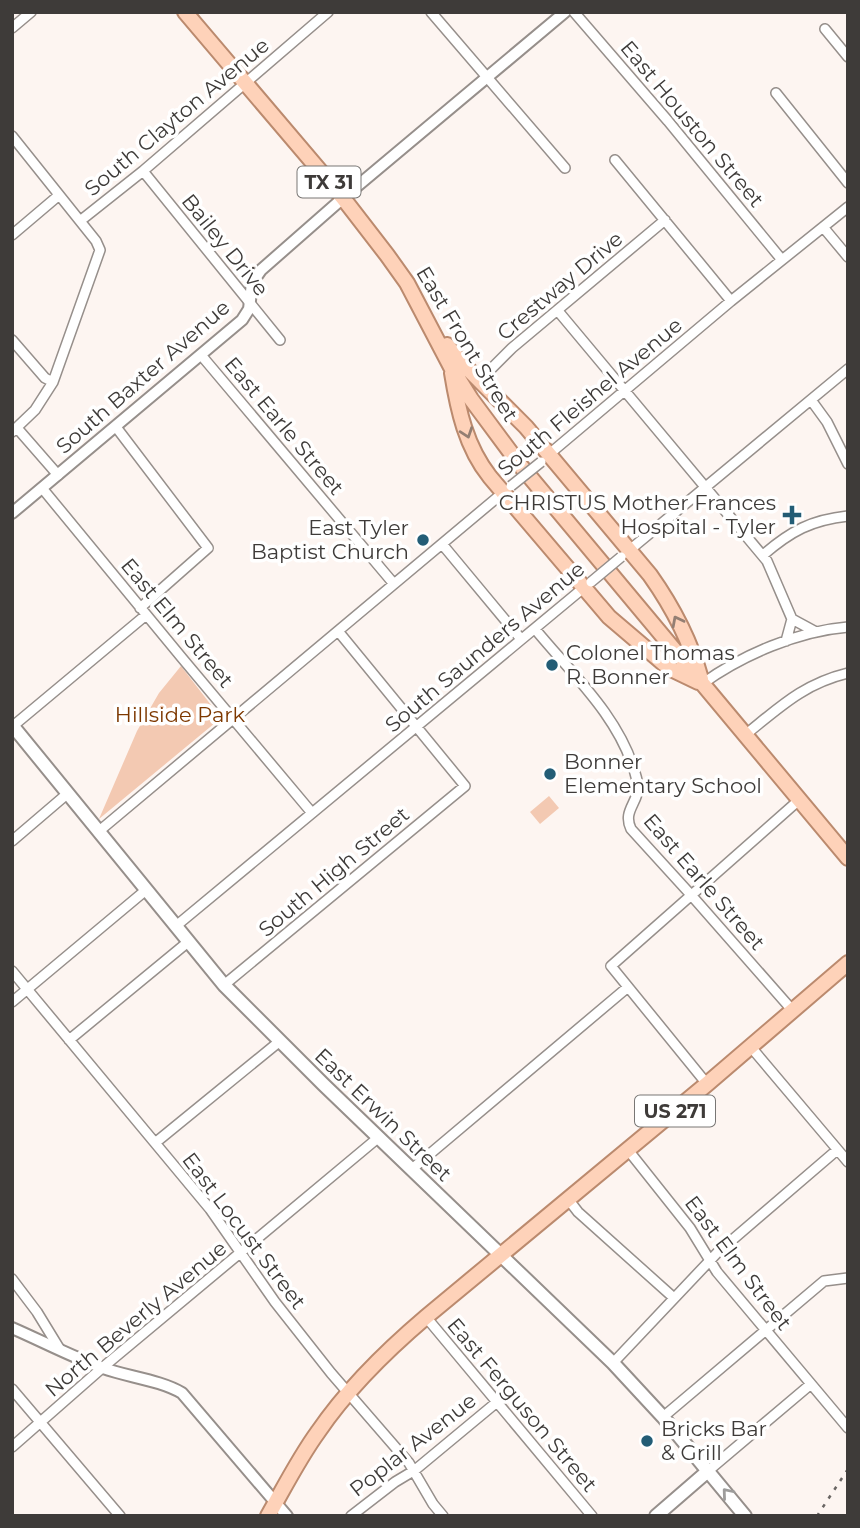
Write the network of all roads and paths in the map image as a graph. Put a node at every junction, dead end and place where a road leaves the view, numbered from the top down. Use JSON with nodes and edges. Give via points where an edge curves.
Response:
{"nodes":[{"id":1,"x":31,"y":12,"type":"edge"},
{"id":2,"x":185,"y":12,"type":"edge"},
{"id":3,"x":328,"y":12,"type":"edge"},
{"id":4,"x":431,"y":12,"type":"edge"},
{"id":5,"x":565,"y":12,"type":"edge"},
{"id":6,"x":574,"y":12,"type":"edge"},
{"id":7,"x":12,"y":28,"type":"edge"},
{"id":8,"x":825,"y":29,"type":"dead end"},
{"id":9,"x":848,"y":57,"type":"edge"},
{"id":10,"x":487,"y":78,"type":"junction"},
{"id":11,"x":246,"y":84,"type":"junction"},
{"id":12,"x":776,"y":93,"type":"dead end"},
{"id":13,"x":12,"y":136,"type":"edge"},
{"id":14,"x":615,"y":160,"type":"dead end"},
{"id":15,"x":565,"y":167,"type":"dead end"},
{"id":16,"x":143,"y":172,"type":"junction"},
{"id":17,"x":848,"y":183,"type":"edge"},
{"id":18,"x":58,"y":196,"type":"junction"},
{"id":19,"x":343,"y":198,"type":"junction"},
{"id":20,"x":848,"y":207,"type":"edge"},
{"id":21,"x":665,"y":220,"type":"junction"},
{"id":22,"x":80,"y":221,"type":"junction"},
{"id":23,"x":823,"y":227,"type":"junction"},
{"id":24,"x":12,"y":235,"type":"edge"},
{"id":25,"x":848,"y":257,"type":"edge"},
{"id":26,"x":782,"y":260,"type":"junction"},
{"id":27,"x":731,"y":301,"type":"junction"},
{"id":28,"x":250,"y":305,"type":"junction"},
{"id":29,"x":558,"y":311,"type":"junction"},
{"id":30,"x":425,"y":317,"type":"junction"},
{"id":31,"x":12,"y":340,"type":"edge"},
{"id":32,"x":280,"y":340,"type":"dead end"},
{"id":33,"x":201,"y":355,"type":"junction"},
{"id":34,"x":451,"y":367,"type":"junction"},
{"id":35,"x":848,"y":369,"type":"edge"},
{"id":36,"x":480,"y":380,"type":"junction"},
{"id":37,"x":53,"y":382,"type":"junction"},
{"id":38,"x":625,"y":390,"type":"junction"},
{"id":39,"x":811,"y":400,"type":"junction"},
{"id":40,"x":116,"y":427,"type":"junction"},
{"id":41,"x":15,"y":430,"type":"edge"},
{"id":42,"x":545,"y":458,"type":"junction"},
{"id":43,"x":848,"y":464,"type":"edge"},
{"id":44,"x":58,"y":475,"type":"junction"},
{"id":45,"x":706,"y":486,"type":"junction"},
{"id":46,"x":42,"y":488,"type":"junction"},
{"id":47,"x":507,"y":489,"type":"junction"},
{"id":48,"x":12,"y":513,"type":"edge"},
{"id":49,"x":848,"y":516,"type":"edge"},
{"id":50,"x":442,"y":544,"type":"junction"},
{"id":51,"x":625,"y":553,"type":"junction"},
{"id":52,"x":763,"y":555,"type":"junction"},
{"id":53,"x":394,"y":584,"type":"junction"},
{"id":54,"x":587,"y":585,"type":"junction"},
{"id":55,"x":143,"y":611,"type":"junction"},
{"id":56,"x":792,"y":619,"type":"junction"},
{"id":57,"x":848,"y":627,"type":"edge"},
{"id":58,"x":535,"y":629,"type":"junction"},
{"id":59,"x":338,"y":631,"type":"junction"},
{"id":60,"x":816,"y":632,"type":"junction"},
{"id":61,"x":522,"y":639,"type":"junction"},
{"id":62,"x":786,"y":641,"type":"junction"},
{"id":63,"x":848,"y":673,"type":"edge"},
{"id":64,"x":702,"y":684,"type":"junction"},
{"id":65,"x":234,"y":719,"type":"junction"},
{"id":66,"x":13,"y":726,"type":"edge"},
{"id":67,"x":417,"y":726,"type":"junction"},
{"id":68,"x":745,"y":735,"type":"junction"},
{"id":69,"x":68,"y":794,"type":"junction"},
{"id":70,"x":799,"y":800,"type":"junction"},
{"id":71,"x":312,"y":813,"type":"junction"},
{"id":72,"x":98,"y":832,"type":"junction"},
{"id":73,"x":12,"y":841,"type":"edge"},
{"id":74,"x":848,"y":858,"type":"edge"},
{"id":75,"x":146,"y":890,"type":"junction"},
{"id":76,"x":692,"y":896,"type":"junction"},
{"id":77,"x":176,"y":926,"type":"junction"},
{"id":78,"x":188,"y":942,"type":"junction"},
{"id":79,"x":848,"y":963,"type":"edge"},
{"id":80,"x":12,"y":971,"type":"edge"},
{"id":81,"x":224,"y":985,"type":"junction"},
{"id":82,"x":628,"y":987,"type":"junction"},
{"id":83,"x":28,"y":989,"type":"junction"},
{"id":84,"x":12,"y":1002,"type":"edge"},
{"id":85,"x":793,"y":1011,"type":"junction"},
{"id":86,"x":69,"y":1040,"type":"junction"},
{"id":87,"x":280,"y":1041,"type":"junction"},
{"id":88,"x":750,"y":1046,"type":"junction"},
{"id":89,"x":707,"y":1084,"type":"junction"},
{"id":90,"x":379,"y":1137,"type":"junction"},
{"id":91,"x":155,"y":1143,"type":"junction"},
{"id":92,"x":628,"y":1150,"type":"junction"},
{"id":93,"x":837,"y":1150,"type":"junction"},
{"id":94,"x":848,"y":1162,"type":"edge"},
{"id":95,"x":412,"y":1169,"type":"junction"},
{"id":96,"x":568,"y":1199,"type":"junction"},
{"id":97,"x":241,"y":1253,"type":"junction"},
{"id":98,"x":500,"y":1255,"type":"junction"},
{"id":99,"x":709,"y":1261,"type":"junction"},
{"id":100,"x":848,"y":1278,"type":"edge"},
{"id":101,"x":12,"y":1279,"type":"edge"},
{"id":102,"x":674,"y":1298,"type":"junction"},
{"id":103,"x":426,"y":1317,"type":"junction"},
{"id":104,"x":12,"y":1328,"type":"edge"},
{"id":105,"x":765,"y":1329,"type":"junction"},
{"id":106,"x":59,"y":1348,"type":"junction"},
{"id":107,"x":613,"y":1363,"type":"junction"},
{"id":108,"x":102,"y":1368,"type":"junction"},
{"id":109,"x":811,"y":1384,"type":"junction"},
{"id":110,"x":12,"y":1389,"type":"edge"},
{"id":111,"x":348,"y":1392,"type":"junction"},
{"id":112,"x":497,"y":1402,"type":"junction"},
{"id":113,"x":663,"y":1417,"type":"junction"},
{"id":114,"x":40,"y":1423,"type":"junction"},
{"id":115,"x":848,"y":1428,"type":"edge"},
{"id":116,"x":12,"y":1447,"type":"edge"},
{"id":117,"x":415,"y":1470,"type":"junction"},
{"id":118,"x":708,"y":1471,"type":"junction"},
{"id":119,"x":275,"y":1502,"type":"junction"},
{"id":120,"x":437,"y":1514,"type":"edge"},
{"id":121,"x":120,"y":1516,"type":"edge"},
{"id":122,"x":268,"y":1516,"type":"edge"},
{"id":123,"x":287,"y":1516,"type":"edge"},
{"id":124,"x":351,"y":1516,"type":"edge"},
{"id":125,"x":592,"y":1516,"type":"edge"},
{"id":126,"x":656,"y":1516,"type":"edge"},
{"id":127,"x":745,"y":1516,"type":"edge"}],
"edges":[{"from":1,"to":7,"type":"street"},
{"from":2,"to":11,"type":"main road","name":"East Front Street","number":"TX 31"},
{"from":3,"to":11,"type":"street","name":"South Clayton Avenue"},
{"from":4,"to":10,"type":"street"},
{"from":5,"to":10,"type":"street","name":"South Baxter Avenue"},
{"from":6,"to":26,"type":"street","name":"East Houston Street"},
{"from":8,"to":9,"type":"street"},
{"from":10,"to":15,"type":"street"},
{"from":10,"to":19,"type":"street","name":"South Baxter Avenue"},
{"from":11,"to":16,"type":"street","name":"South Clayton Avenue"},
{"from":11,"to":19,"type":"main road","name":"East Front Street","number":"TX 31"},
{"from":12,"to":17,"type":"street"},
{"from":13,"to":18,"type":"street"},
{"from":14,"to":21,"type":"street"},
{"from":16,"to":22,"type":"street","name":"South Clayton Avenue"},
{"from":16,"to":28,"type":"street","name":"Bailey Drive"},
{"from":18,"to":22,"type":"street"},
{"from":18,"to":24,"type":"street","name":"South Clayton Avenue"},
{"from":19,"to":28,"type":"street","name":"South Baxter Avenue","via":[[261,270],[250,289]]},
{"from":19,"to":30,"type":"main road","name":"East Front Street","number":"TX 31","via":[[407,283]]},
{"from":20,"to":23,"type":"street","name":"South Fleishel Avenue"},
{"from":21,"to":27,"type":"street"},
{"from":21,"to":29,"type":"street","name":"Crestway Drive"},
{"from":22,"to":37,"type":"street","via":[[100,250]]},
{"from":23,"to":25,"type":"street"},
{"from":23,"to":26,"type":"street","name":"South Fleishel Avenue"},
{"from":26,"to":27,"type":"street","name":"South Fleishel Avenue"},
{"from":27,"to":38,"type":"street","name":"South Fleishel Avenue"},
{"from":28,"to":32,"type":"street","name":"Bailey Drive"},
{"from":28,"to":33,"type":"street","name":"South Baxter Avenue","via":[[245,317]]},
{"from":29,"to":36,"type":"street","name":"Crestway Drive"},
{"from":29,"to":38,"type":"street"},
{"from":30,"to":34,"type":"main road","name":"East Front Street","number":"TX 31"},
{"from":30,"to":36,"type":"main road"},
{"from":31,"to":37,"type":"street"},
{"from":33,"to":40,"type":"street","name":"South Baxter Avenue"},
{"from":33,"to":53,"type":"street","name":"East Earle Street"},
{"from":34,"to":47,"type":"main road","one_way":true,"via":[[472,449]]},
{"from":34,"to":64,"type":"main road","name":"East Front Street","number":"TX 31","via":[[520,465]]},
{"from":35,"to":39,"type":"street","name":"South Saunders Avenue"},
{"from":36,"to":42,"type":"main road","via":[[513,413]]},
{"from":37,"to":41,"type":"street","via":[[35,411]]},
{"from":38,"to":42,"type":"street","name":"South Fleishel Avenue"},
{"from":38,"to":45,"type":"street"},
{"from":39,"to":43,"type":"street"},
{"from":39,"to":45,"type":"street","name":"South Saunders Avenue"},
{"from":40,"to":44,"type":"street","name":"South Baxter Avenue"},
{"from":40,"to":55,"type":"street","via":[[208,548]]},
{"from":41,"to":44,"type":"street"},
{"from":42,"to":47,"type":"street","name":"South Fleishel Avenue","bridge":true},
{"from":42,"to":51,"type":"main road"},
{"from":44,"to":46,"type":"street","name":"South Baxter Avenue"},
{"from":45,"to":51,"type":"street","name":"South Saunders Avenue"},
{"from":45,"to":52,"type":"street"},
{"from":46,"to":48,"type":"street","name":"South Baxter Avenue"},
{"from":46,"to":55,"type":"street","name":"East Elm Street"},
{"from":47,"to":50,"type":"street","name":"South Fleishel Avenue"},
{"from":47,"to":54,"type":"main road"},
{"from":49,"to":52,"type":"street","via":[[803,526]]},
{"from":50,"to":53,"type":"street","name":"South Fleishel Avenue"},
{"from":50,"to":61,"type":"street"},
{"from":51,"to":54,"type":"street","name":"South Saunders Avenue","bridge":true},
{"from":64,"to":51,"type":"main road","one_way":true,"via":[[692,652],[656,584]]},
{"from":52,"to":56,"type":"street"},
{"from":53,"to":59,"type":"street","name":"South Fleishel Avenue"},
{"from":54,"to":58,"type":"street","name":"South Saunders Avenue"},
{"from":54,"to":64,"type":"main road","via":[[618,625],[673,670]]},
{"from":55,"to":65,"type":"street","name":"East Elm Street"},
{"from":55,"to":66,"type":"street"},
{"from":56,"to":60,"type":"street"},
{"from":56,"to":62,"type":"street"},
{"from":57,"to":60,"type":"street"},
{"from":58,"to":61,"type":"street","name":"South Saunders Avenue"},
{"from":58,"to":76,"type":"street","name":"East Earle Street","via":[[619,733],[638,784],[628,815],[631,829]]},
{"from":59,"to":65,"type":"street","name":"South Fleishel Avenue"},
{"from":59,"to":67,"type":"street"},
{"from":60,"to":62,"type":"street"},
{"from":61,"to":67,"type":"street","name":"South Saunders Avenue"},
{"from":62,"to":64,"type":"street"},
{"from":63,"to":68,"type":"street","via":[[801,691]]},
{"from":64,"to":68,"type":"main road","name":"East Front Street","number":"TX 31"},
{"from":65,"to":71,"type":"street","name":"East Elm Street"},
{"from":65,"to":72,"type":"street","name":"South Fleishel Avenue"},
{"from":66,"to":69,"type":"main road","name":"East Erwin Street"},
{"from":67,"to":71,"type":"street","name":"South Saunders Avenue"},
{"from":67,"to":81,"type":"street","name":"South High Street","via":[[466,786]]},
{"from":68,"to":70,"type":"main road","name":"East Front Street","number":"TX 31"},
{"from":69,"to":72,"type":"main road","name":"East Erwin Street"},
{"from":69,"to":73,"type":"street"},
{"from":70,"to":74,"type":"main road","name":"East Front Street","number":"TX 31"},
{"from":70,"to":76,"type":"street"},
{"from":71,"to":77,"type":"street","name":"South Saunders Avenue"},
{"from":72,"to":75,"type":"main road","name":"East Erwin Street"},
{"from":75,"to":77,"type":"main road","name":"East Erwin Street"},
{"from":75,"to":83,"type":"street"},
{"from":76,"to":82,"type":"street","via":[[611,966]]},
{"from":76,"to":85,"type":"street","name":"East Earle Street"},
{"from":77,"to":78,"type":"main road","name":"East Erwin Street"},
{"from":78,"to":81,"type":"main road","name":"East Erwin Street"},
{"from":78,"to":86,"type":"street"},
{"from":79,"to":85,"type":"main road","number":"US 271"},
{"from":80,"to":83,"type":"street","name":"East Locust Street"},
{"from":81,"to":87,"type":"main road","name":"East Erwin Street"},
{"from":82,"to":89,"type":"street"},
{"from":82,"to":95,"type":"street"},
{"from":83,"to":84,"type":"street"},
{"from":83,"to":86,"type":"street","name":"East Locust Street"},
{"from":85,"to":88,"type":"main road","number":"US 271"},
{"from":86,"to":91,"type":"street","name":"East Locust Street"},
{"from":87,"to":90,"type":"main road","name":"East Erwin Street"},
{"from":87,"to":91,"type":"street"},
{"from":88,"to":89,"type":"main road","number":"US 271"},
{"from":88,"to":93,"type":"street"},
{"from":89,"to":92,"type":"main road","number":"US 271"},
{"from":90,"to":95,"type":"main road","name":"East Erwin Street"},
{"from":90,"to":97,"type":"street","name":"North Beverly Avenue"},
{"from":91,"to":97,"type":"street","name":"East Locust Street"},
{"from":92,"to":96,"type":"main road","number":"US 271"},
{"from":92,"to":99,"type":"street","name":"East Elm Street","via":[[690,1228]]},
{"from":93,"to":94,"type":"street"},
{"from":93,"to":99,"type":"street"},
{"from":95,"to":98,"type":"main road","name":"East Erwin Street"},
{"from":96,"to":98,"type":"main road","number":"US 271"},
{"from":96,"to":102,"type":"street"},
{"from":97,"to":108,"type":"street","name":"North Beverly Avenue"},
{"from":97,"to":111,"type":"street","name":"East Locust Street"},
{"from":98,"to":103,"type":"main road","number":"US 271"},
{"from":98,"to":107,"type":"main road","name":"East Erwin Street"},
{"from":99,"to":102,"type":"street"},
{"from":99,"to":105,"type":"street","name":"East Elm Street"},
{"from":100,"to":105,"type":"street","via":[[824,1281]]},
{"from":101,"to":106,"type":"street"},
{"from":102,"to":107,"type":"street"},
{"from":103,"to":111,"type":"main road","number":"US 271"},
{"from":103,"to":112,"type":"street","name":"East Ferguson Street"},
{"from":104,"to":106,"type":"street"},
{"from":105,"to":109,"type":"street","name":"East Elm Street"},
{"from":105,"to":113,"type":"street"},
{"from":106,"to":108,"type":"street"},
{"from":107,"to":113,"type":"main road","name":"East Erwin Street"},
{"from":108,"to":114,"type":"street","name":"North Beverly Avenue"},
{"from":108,"to":119,"type":"street","via":[[182,1393]]},
{"from":109,"to":115,"type":"street","name":"East Elm Street"},
{"from":109,"to":118,"type":"street"},
{"from":110,"to":114,"type":"street"},
{"from":111,"to":117,"type":"street","name":"East Locust Street"},
{"from":111,"to":119,"type":"main road","number":"US 271"},
{"from":112,"to":117,"type":"street","name":"Poplar Avenue"},
{"from":112,"to":125,"type":"street","name":"East Ferguson Street"},
{"from":113,"to":118,"type":"main road","name":"East Erwin Street"},
{"from":114,"to":116,"type":"street","name":"North Beverly Avenue"},
{"from":114,"to":121,"type":"street"},
{"from":117,"to":120,"type":"street","name":"East Locust Street"},
{"from":117,"to":124,"type":"street","name":"Poplar Avenue"},
{"from":118,"to":126,"type":"main road"},
{"from":127,"to":118,"type":"main road","name":"East Erwin Street","one_way":true},
{"from":119,"to":122,"type":"main road","number":"US 271"},
{"from":119,"to":123,"type":"street"}]}
